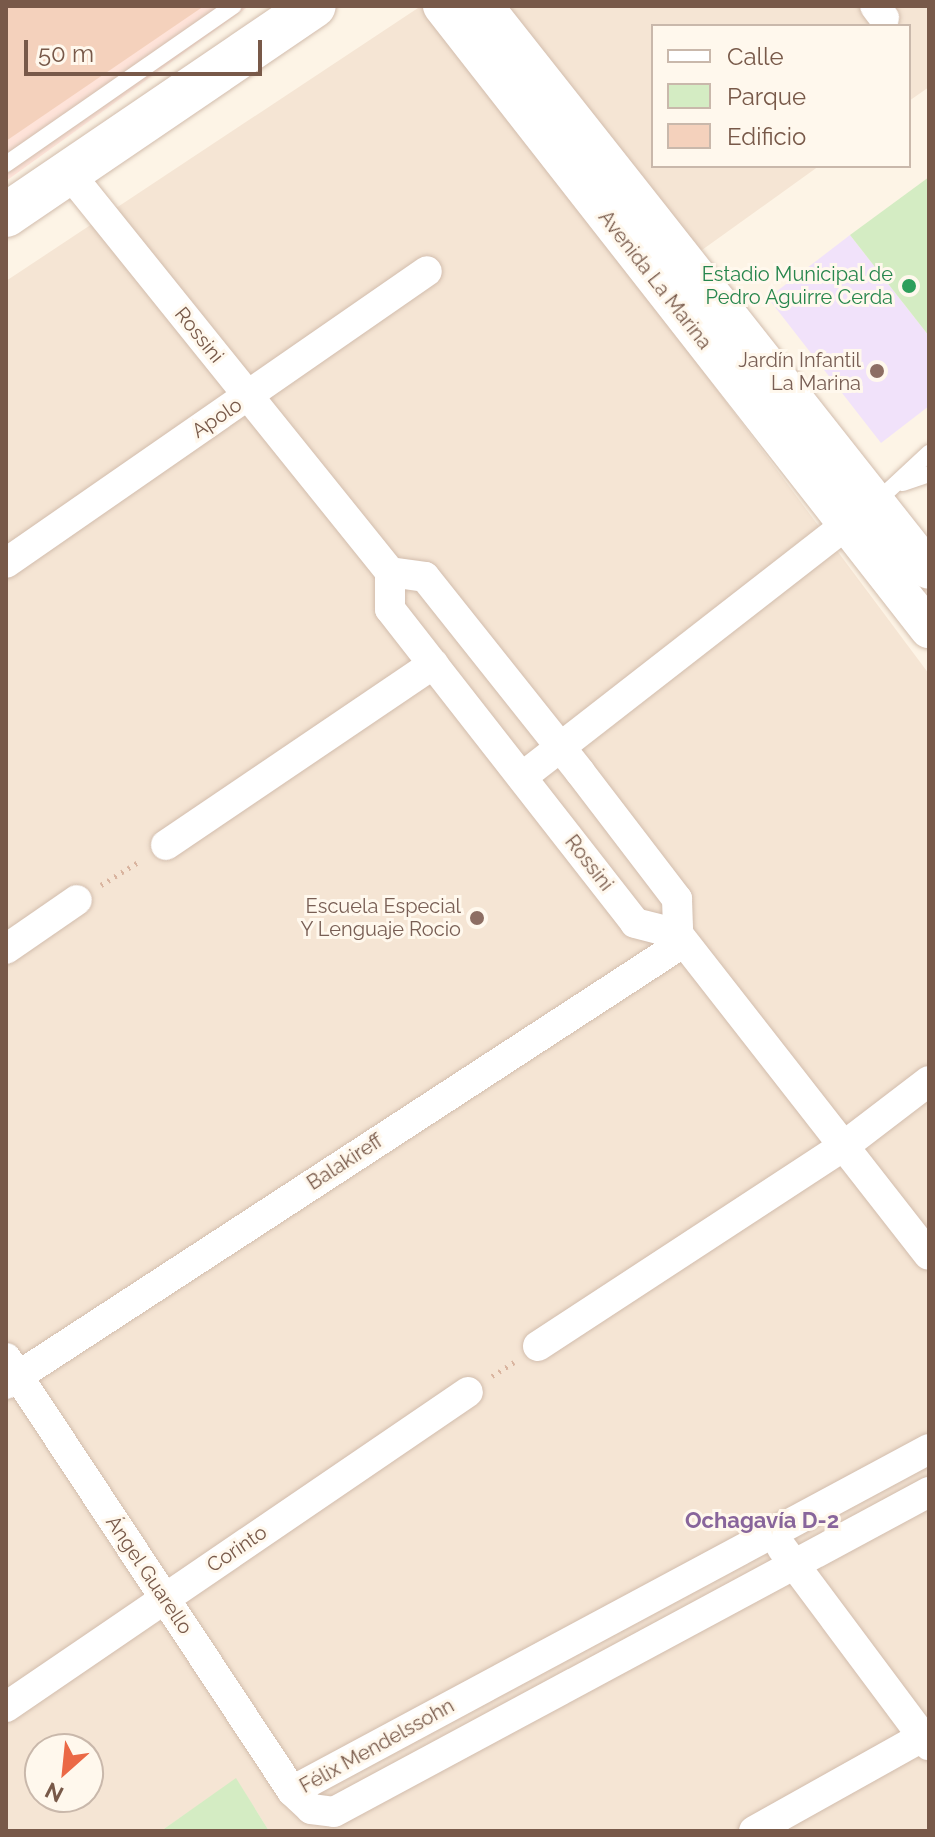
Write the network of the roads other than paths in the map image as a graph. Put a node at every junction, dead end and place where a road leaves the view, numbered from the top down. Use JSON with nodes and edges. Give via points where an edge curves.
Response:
{"nodes":[{"id":1,"x":233,"y":6,"type":"edge"},
{"id":2,"x":442,"y":6,"type":"edge"},
{"id":3,"x":484,"y":6,"type":"edge"},
{"id":4,"x":313,"y":7,"type":"edge"},
{"id":5,"x":6,"y":164,"type":"edge"},
{"id":6,"x":69,"y":173,"type":"junction"},
{"id":7,"x":596,"y":175,"type":"junction"},
{"id":8,"x":6,"y":215,"type":"edge"},
{"id":9,"x":427,"y":271,"type":"dead end"},
{"id":10,"x":248,"y":397,"type":"junction"},
{"id":11,"x":929,"y":453,"type":"edge"},
{"id":12,"x":929,"y":474,"type":"edge"},
{"id":13,"x":874,"y":503,"type":"junction"},
{"id":14,"x":6,"y":563,"type":"edge"},
{"id":15,"x":929,"y":570,"type":"edge"},
{"id":16,"x":390,"y":572,"type":"junction"},
{"id":17,"x":929,"y":629,"type":"edge"},
{"id":18,"x":433,"y":664,"type":"junction"},
{"id":19,"x":562,"y":749,"type":"junction"},
{"id":20,"x":522,"y":777,"type":"junction"},
{"id":21,"x":166,"y":845,"type":"road end"},
{"id":22,"x":77,"y":900,"type":"road end"},
{"id":23,"x":681,"y":938,"type":"junction"},
{"id":24,"x":6,"y":949,"type":"edge"},
{"id":25,"x":929,"y":1081,"type":"edge"},
{"id":26,"x":844,"y":1146,"type":"junction"},
{"id":27,"x":929,"y":1255,"type":"edge"},
{"id":28,"x":538,"y":1346,"type":"road end"},
{"id":29,"x":10,"y":1373,"type":"edge"},
{"id":30,"x":468,"y":1392,"type":"road end"},
{"id":31,"x":929,"y":1449,"type":"edge"},
{"id":32,"x":929,"y":1492,"type":"edge"},
{"id":33,"x":774,"y":1532,"type":"junction"},
{"id":34,"x":790,"y":1565,"type":"junction"},
{"id":35,"x":164,"y":1599,"type":"junction"},
{"id":36,"x":6,"y":1707,"type":"edge"},
{"id":37,"x":927,"y":1738,"type":"edge"},
{"id":38,"x":292,"y":1791,"type":"junction"},
{"id":39,"x":754,"y":1831,"type":"edge"}],
"edges":[{"from":1,"to":5,"type":"lane"},
{"from":2,"to":7,"type":"street","name":"Avenida La Marina"},
{"from":3,"to":7,"type":"street","name":"Avenida La Marina"},
{"from":4,"to":6,"type":"main road"},
{"from":6,"to":8,"type":"main road"},
{"from":6,"to":10,"type":"street","name":"Rossini"},
{"from":7,"to":13,"type":"street","name":"Avenida La Marina","via":[[731,348]]},
{"from":9,"to":10,"type":"street","name":"Apolo"},
{"from":10,"to":14,"type":"street","name":"Apolo"},
{"from":10,"to":16,"type":"street","name":"Rossini"},
{"from":11,"to":13,"type":"lane"},
{"from":12,"to":13,"type":"lane"},
{"from":13,"to":15,"type":"street","name":"Avenida La Marina"},
{"from":13,"to":17,"type":"street","name":"Avenida La Marina"},
{"from":13,"to":19,"type":"street"},
{"from":16,"to":18,"type":"street","name":"Rossini","via":[[390,609]]},
{"from":16,"to":19,"type":"street","via":[[425,577]]},
{"from":18,"to":20,"type":"street","name":"Rossini"},
{"from":18,"to":21,"type":"street"},
{"from":19,"to":20,"type":"street"},
{"from":19,"to":23,"type":"street","via":[[677,899]]},
{"from":20,"to":23,"type":"street","name":"Rossini","via":[[635,923]]},
{"from":22,"to":24,"type":"street"},
{"from":23,"to":26,"type":"street"},
{"from":23,"to":29,"type":"street","name":"Balakireff"},
{"from":25,"to":26,"type":"street"},
{"from":26,"to":27,"type":"street"},
{"from":26,"to":28,"type":"street"},
{"from":29,"to":35,"type":"street","name":"Ángel Guarello"},
{"from":30,"to":35,"type":"street","name":"Corinto"},
{"from":31,"to":33,"type":"street","name":"Félix Mendelssohn"},
{"from":32,"to":34,"type":"street","name":"Félix Mendelssohn"},
{"from":33,"to":34,"type":"street"},
{"from":33,"to":38,"type":"street","name":"Félix Mendelssohn"},
{"from":34,"to":37,"type":"street"},
{"from":34,"to":38,"type":"street","name":"Félix Mendelssohn","via":[[334,1812],[311,1809]]},
{"from":35,"to":36,"type":"street","name":"Corinto"},
{"from":35,"to":38,"type":"street","name":"Ángel Guarello"},
{"from":37,"to":39,"type":"street"}]}
